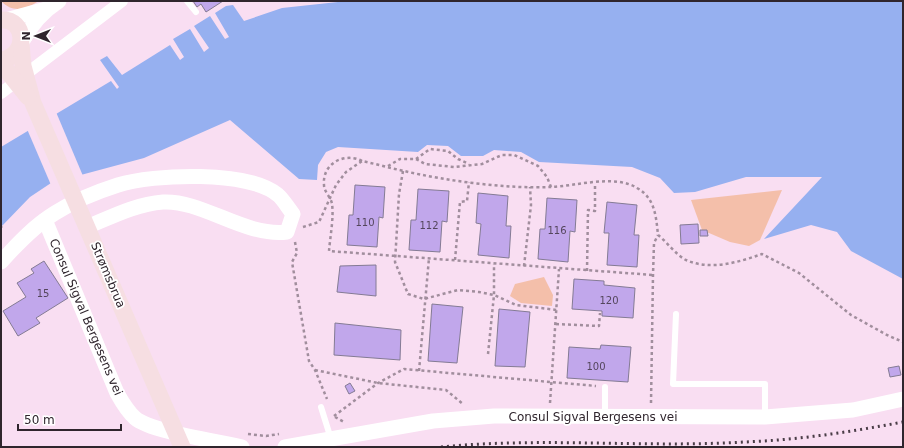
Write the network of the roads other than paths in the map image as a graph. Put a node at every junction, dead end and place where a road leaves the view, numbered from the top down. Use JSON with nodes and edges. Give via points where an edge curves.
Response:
{"nodes":[{"id":1,"x":122,"y":1,"type":"edge"},
{"id":2,"x":186,"y":1,"type":"edge"},
{"id":3,"x":53,"y":5,"type":"edge"},
{"id":4,"x":196,"y":12,"type":"dead end"},
{"id":5,"x":3,"y":19,"type":"edge"},
{"id":6,"x":21,"y":43,"type":"junction"},
{"id":7,"x":9,"y":65,"type":"edge"},
{"id":8,"x":1,"y":93,"type":"edge"},
{"id":9,"x":45,"y":220,"type":"junction"},
{"id":10,"x":87,"y":227,"type":"junction"},
{"id":11,"x":1,"y":262,"type":"edge"},
{"id":12,"x":676,"y":314,"type":"dead end"},
{"id":13,"x":605,"y":387,"type":"road end"},
{"id":14,"x":903,"y":399,"type":"edge"},
{"id":15,"x":321,"y":407,"type":"dead end"},
{"id":16,"x":605,"y":416,"type":"junction"},
{"id":17,"x":766,"y":418,"type":"junction"},
{"id":18,"x":331,"y":439,"type":"junction"},
{"id":19,"x":182,"y":447,"type":"edge"},
{"id":20,"x":242,"y":447,"type":"edge"},
{"id":21,"x":285,"y":447,"type":"edge"}],
"edges":[{"from":1,"to":8,"type":"street"},
{"from":2,"to":4,"type":"lane"},
{"from":3,"to":5,"type":"street"},
{"from":3,"to":6,"type":"street","via":[[30,27]]},
{"from":5,"to":6,"type":"main road","via":[[18,28]]},
{"from":6,"to":7,"type":"main road","via":[[17,53],[9,59]]},
{"from":7,"to":10,"type":"main road","name":"Strømsbrua","via":[[33,103]]},
{"from":9,"to":10,"type":"street","name":"Consul Sigval Bergesens vei","via":[[77,201],[119,184],[162,177],[215,177],[258,184],[278,194],[293,214],[291,237],[239,224],[179,204],[164,202],[148,204]]},
{"from":9,"to":11,"type":"street","name":"Consul Sigval Bergesens vei"},
{"from":9,"to":20,"type":"street","name":"Consul Sigval Bergesens vei","via":[[117,393],[136,419],[155,428]]},
{"from":10,"to":19,"type":"main road","name":"Strømsbrua"},
{"from":12,"to":17,"type":"lane","via":[[673,384],[764,384]]},
{"from":13,"to":16,"type":"lane"},
{"from":14,"to":17,"type":"street","name":"Consul Sigval Bergesens vei","via":[[853,410]]},
{"from":15,"to":18,"type":"lane"},
{"from":16,"to":17,"type":"street","name":"Consul Sigval Bergesens vei"},
{"from":16,"to":18,"type":"street","name":"Consul Sigval Bergesens vei","via":[[494,416],[433,421]]},
{"from":18,"to":21,"type":"street","name":"Consul Sigval Bergesens vei"}]}
